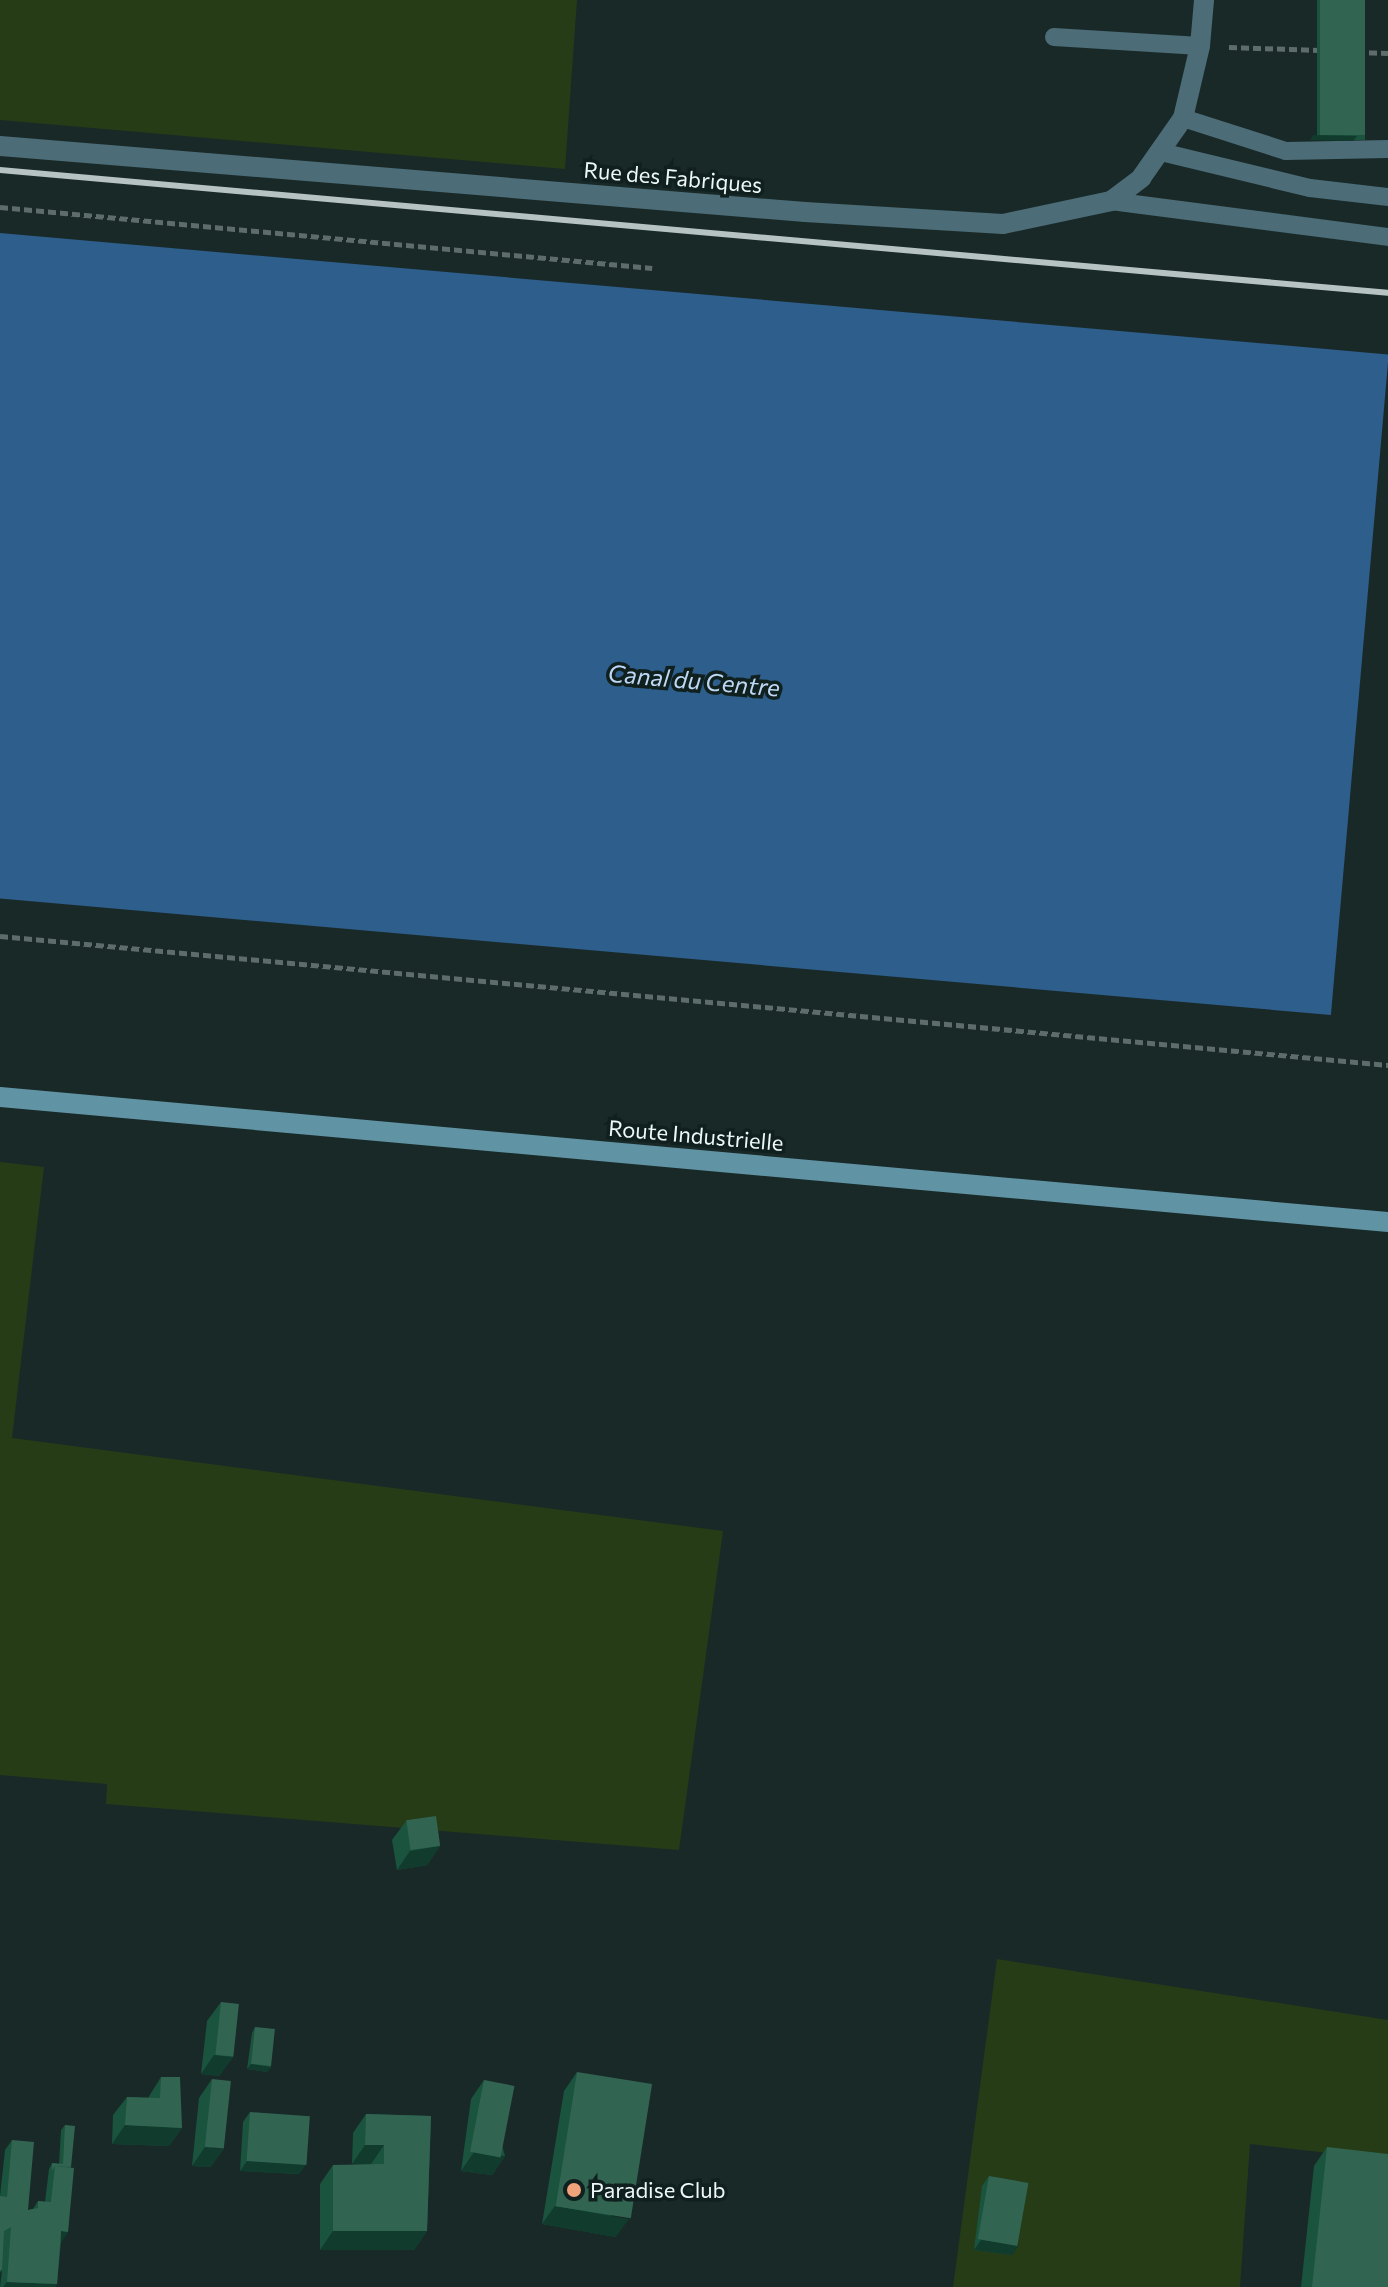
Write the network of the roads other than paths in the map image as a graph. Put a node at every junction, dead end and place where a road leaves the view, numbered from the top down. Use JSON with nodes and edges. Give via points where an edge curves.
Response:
{"nodes":[{"id":1,"x":1204,"y":0,"type":"edge"},
{"id":2,"x":1054,"y":37,"type":"dead end"},
{"id":3,"x":1200,"y":46,"type":"junction"},
{"id":4,"x":1183,"y":118,"type":"junction"},
{"id":5,"x":0,"y":146,"type":"edge"},
{"id":6,"x":1388,"y":149,"type":"edge"},
{"id":7,"x":1161,"y":152,"type":"junction"},
{"id":8,"x":1388,"y":197,"type":"edge"},
{"id":9,"x":1111,"y":201,"type":"junction"},
{"id":10,"x":1388,"y":237,"type":"edge"},
{"id":11,"x":0,"y":1097,"type":"edge"},
{"id":12,"x":1388,"y":1222,"type":"edge"}],
"edges":[{"from":1,"to":3,"type":"street","name":"Rue des Fabriques"},
{"from":2,"to":3,"type":"lane"},
{"from":3,"to":4,"type":"street","name":"Rue des Fabriques"},
{"from":4,"to":6,"type":"lane","via":[[1286,151]]},
{"from":4,"to":7,"type":"street","name":"Rue des Fabriques"},
{"from":5,"to":9,"type":"street","name":"Rue des Fabriques","via":[[1003,224]]},
{"from":7,"to":8,"type":"lane","via":[[1310,188]]},
{"from":7,"to":9,"type":"street","name":"Rue des Fabriques","via":[[1141,178]]},
{"from":9,"to":10,"type":"lane"},
{"from":11,"to":12,"type":"main road","name":"Route Industrielle"}]}
